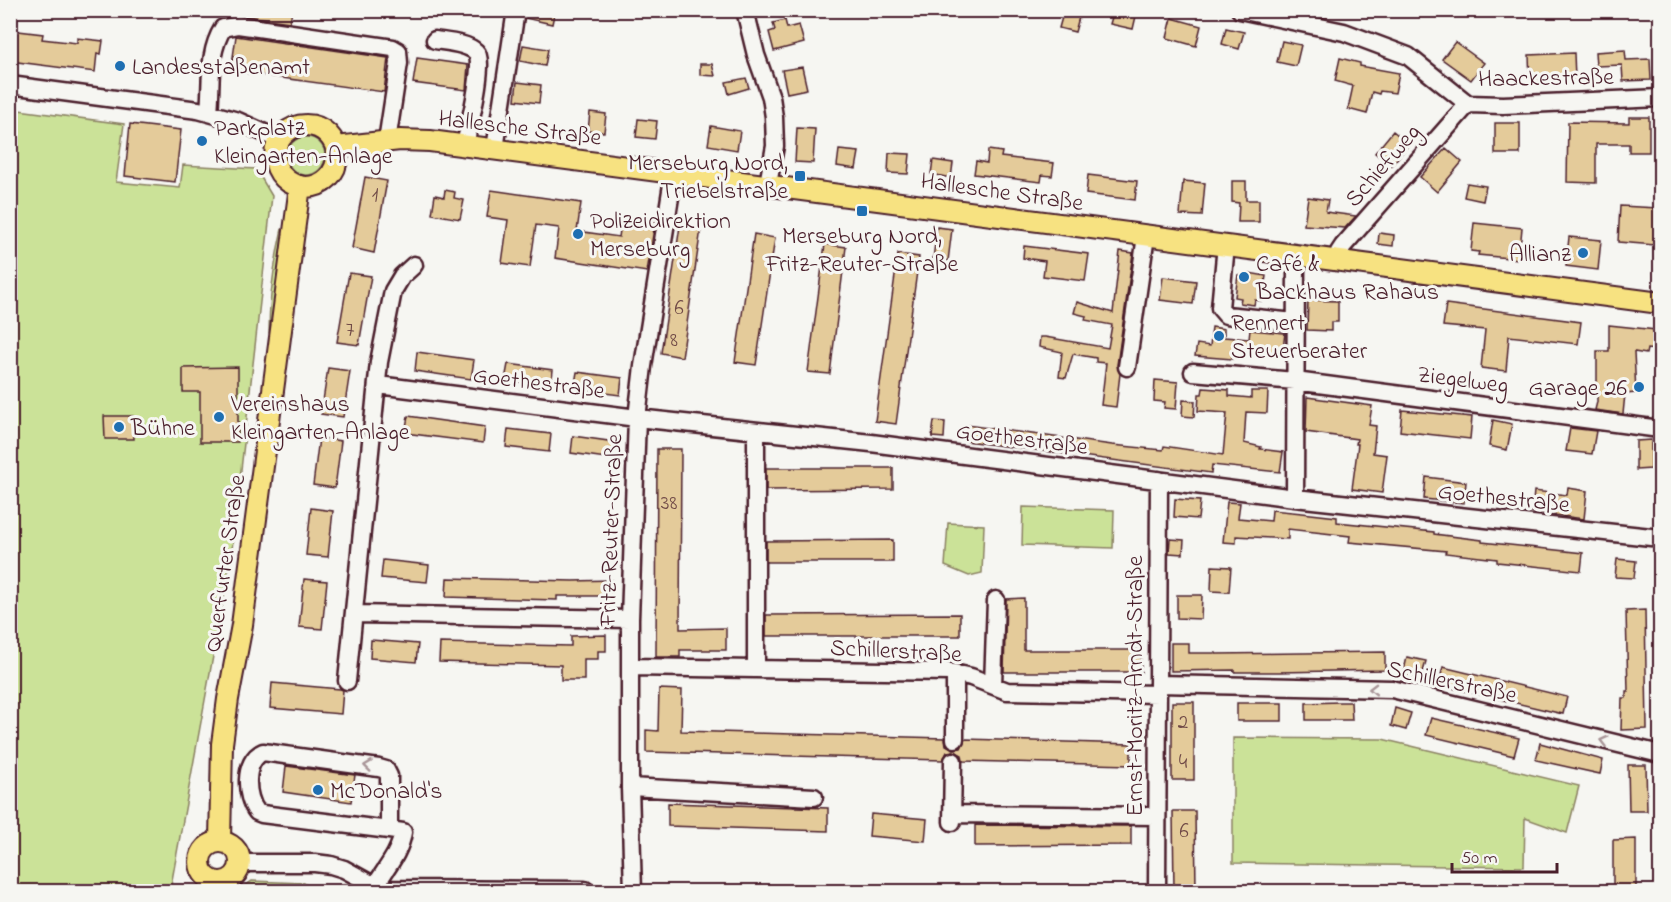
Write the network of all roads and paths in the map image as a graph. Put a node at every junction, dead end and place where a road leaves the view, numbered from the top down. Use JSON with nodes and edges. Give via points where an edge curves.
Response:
{"nodes":[{"id":1,"x":516,"y":10,"type":"edge"},
{"id":2,"x":746,"y":10,"type":"edge"},
{"id":3,"x":1240,"y":10,"type":"edge"},
{"id":4,"x":435,"y":40,"type":"dead end"},
{"id":5,"x":10,"y":85,"type":"edge"},
{"id":6,"x":1660,"y":98,"type":"edge"},
{"id":7,"x":1468,"y":104,"type":"junction"},
{"id":8,"x":209,"y":112,"type":"junction"},
{"id":9,"x":280,"y":140,"type":"junction"},
{"id":10,"x":387,"y":141,"type":"junction"},
{"id":11,"x":465,"y":145,"type":"junction"},
{"id":12,"x":336,"y":147,"type":"junction"},
{"id":13,"x":495,"y":149,"type":"junction"},
{"id":14,"x":674,"y":172,"type":"junction"},
{"id":15,"x":768,"y":184,"type":"junction"},
{"id":16,"x":300,"y":186,"type":"junction"},
{"id":17,"x":1146,"y":236,"type":"junction"},
{"id":18,"x":1226,"y":245,"type":"junction"},
{"id":19,"x":1296,"y":255,"type":"junction"},
{"id":20,"x":1338,"y":260,"type":"junction"},
{"id":21,"x":414,"y":265,"type":"dead end"},
{"id":22,"x":1660,"y":303,"type":"edge"},
{"id":23,"x":1295,"y":322,"type":"junction"},
{"id":24,"x":1127,"y":367,"type":"dead end"},
{"id":25,"x":1193,"y":372,"type":"dead end"},
{"id":26,"x":1295,"y":381,"type":"junction"},
{"id":27,"x":378,"y":385,"type":"junction"},
{"id":28,"x":637,"y":418,"type":"junction"},
{"id":29,"x":1660,"y":429,"type":"edge"},
{"id":30,"x":756,"y":431,"type":"junction"},
{"id":31,"x":1159,"y":480,"type":"junction"},
{"id":32,"x":1295,"y":498,"type":"junction"},
{"id":33,"x":1660,"y":538,"type":"edge"},
{"id":34,"x":996,"y":600,"type":"dead end"},
{"id":35,"x":354,"y":614,"type":"junction"},
{"id":36,"x":630,"y":619,"type":"junction"},
{"id":37,"x":630,"y":667,"type":"junction"},
{"id":38,"x":756,"y":669,"type":"junction"},
{"id":39,"x":955,"y":673,"type":"junction"},
{"id":40,"x":347,"y":681,"type":"dead end"},
{"id":41,"x":993,"y":685,"type":"junction"},
{"id":42,"x":1158,"y":689,"type":"junction"},
{"id":43,"x":955,"y":739,"type":"dead end"},
{"id":44,"x":1660,"y":754,"type":"edge"},
{"id":45,"x":953,"y":760,"type":"dead end"},
{"id":46,"x":630,"y":788,"type":"junction"},
{"id":47,"x":814,"y":797,"type":"dead end"},
{"id":48,"x":1157,"y":816,"type":"junction"},
{"id":49,"x":389,"y":830,"type":"junction"},
{"id":50,"x":220,"y":841,"type":"junction"},
{"id":51,"x":241,"y":863,"type":"junction"},
{"id":52,"x":209,"y":886,"type":"edge"},
{"id":53,"x":375,"y":889,"type":"edge"},
{"id":54,"x":585,"y":891,"type":"edge"},
{"id":55,"x":633,"y":891,"type":"edge"},
{"id":56,"x":1157,"y":891,"type":"edge"}],
"edges":[{"from":1,"to":13,"type":"street"},
{"from":2,"to":15,"type":"street","via":[[774,117],[775,147]]},
{"from":3,"to":7,"type":"street","name":"Haackestraße","via":[[1344,32],[1408,56]]},
{"from":4,"to":11,"type":"street","via":[[466,46],[479,55]]},
{"from":5,"to":8,"type":"street"},
{"from":6,"to":7,"type":"street","name":"Haackestraße"},
{"from":7,"to":20,"type":"street","name":"Schiefweg","via":[[1342,246]]},
{"from":8,"to":9,"type":"street"},
{"from":8,"to":10,"type":"street","via":[[210,66],[215,40],[223,28],[238,25],[383,46],[398,51],[399,63]]},
{"from":9,"to":12,"type":"main road","via":[[293,128],[310,125],[326,132]]},
{"from":9,"to":16,"type":"main road","via":[[276,157],[280,171],[288,181]]},
{"from":10,"to":11,"type":"main road","name":"Hallesche Straße"},
{"from":10,"to":12,"type":"main road","name":"Hallesche Straße"},
{"from":11,"to":13,"type":"main road","name":"Hallesche Straße"},
{"from":12,"to":16,"type":"main road","via":[[331,174],[314,186]]},
{"from":13,"to":14,"type":"main road","name":"Hallesche Straße"},
{"from":14,"to":15,"type":"main road","name":"Hallesche Straße"},
{"from":14,"to":28,"type":"street","name":"Fritz-Reuter-Straße"},
{"from":15,"to":17,"type":"main road","name":"Hallesche Straße"},
{"from":16,"to":50,"type":"main road","name":"Querfurter Straße","via":[[244,614],[222,744]]},
{"from":17,"to":18,"type":"main road","name":"Hallesche Straße"},
{"from":17,"to":24,"type":"street"},
{"from":18,"to":19,"type":"main road","name":"Hallesche Straße"},
{"from":18,"to":23,"type":"street","via":[[1220,308],[1226,315]]},
{"from":19,"to":20,"type":"main road","name":"Hallesche Straße"},
{"from":19,"to":23,"type":"street"},
{"from":20,"to":22,"type":"main road","name":"Hallesche Straße"},
{"from":21,"to":27,"type":"street","via":[[393,291]]},
{"from":23,"to":26,"type":"street"},
{"from":25,"to":26,"type":"street"},
{"from":26,"to":29,"type":"street","name":"Ziegelweg"},
{"from":26,"to":32,"type":"street"},
{"from":27,"to":28,"type":"street","name":"Goethestraße"},
{"from":27,"to":35,"type":"street"},
{"from":28,"to":30,"type":"street","name":"Goethestraße"},
{"from":28,"to":36,"type":"street","name":"Fritz-Reuter-Straße"},
{"from":30,"to":31,"type":"street","name":"Goethestraße"},
{"from":30,"to":38,"type":"street"},
{"from":31,"to":32,"type":"street","name":"Goethestraße"},
{"from":31,"to":42,"type":"street","name":"Ernst-Moritz-Arndt-Straße"},
{"from":32,"to":33,"type":"street","name":"Goethestraße"},
{"from":34,"to":41,"type":"street"},
{"from":35,"to":36,"type":"street"},
{"from":35,"to":40,"type":"street"},
{"from":36,"to":37,"type":"street","name":"Fritz-Reuter-Straße"},
{"from":37,"to":38,"type":"street","name":"Schillerstraße"},
{"from":37,"to":46,"type":"street","name":"Fritz-Reuter-Straße"},
{"from":38,"to":39,"type":"street","name":"Schillerstraße"},
{"from":39,"to":41,"type":"street","name":"Schillerstraße"},
{"from":39,"to":43,"type":"street"},
{"from":41,"to":42,"type":"street","name":"Schillerstraße","via":[[1007,691]]},
{"from":44,"to":42,"type":"street","name":"Schillerstraße","one_way":true,"via":[[1392,689]]},
{"from":42,"to":48,"type":"street","name":"Ernst-Moritz-Arndt-Straße"},
{"from":45,"to":48,"type":"street","via":[[952,818]]},
{"from":46,"to":47,"type":"street"},
{"from":46,"to":55,"type":"street","name":"Fritz-Reuter-Straße"},
{"from":48,"to":56,"type":"street","name":"Ernst-Moritz-Arndt-Straße"},
{"from":49,"to":49,"type":"street","one_way":true,"via":[[386,770],[263,752],[252,761],[248,792],[257,812]]},
{"from":49,"to":53,"type":"street","via":[[403,832],[401,843]]},
{"from":50,"to":51,"type":"main road","via":[[236,848]]},
{"from":50,"to":52,"type":"main road","via":[[204,849],[200,860]]},
{"from":51,"to":52,"type":"main road","via":[[232,879]]},
{"from":51,"to":53,"type":"street","via":[[331,865]]},
{"from":53,"to":54,"type":"street"}]}
